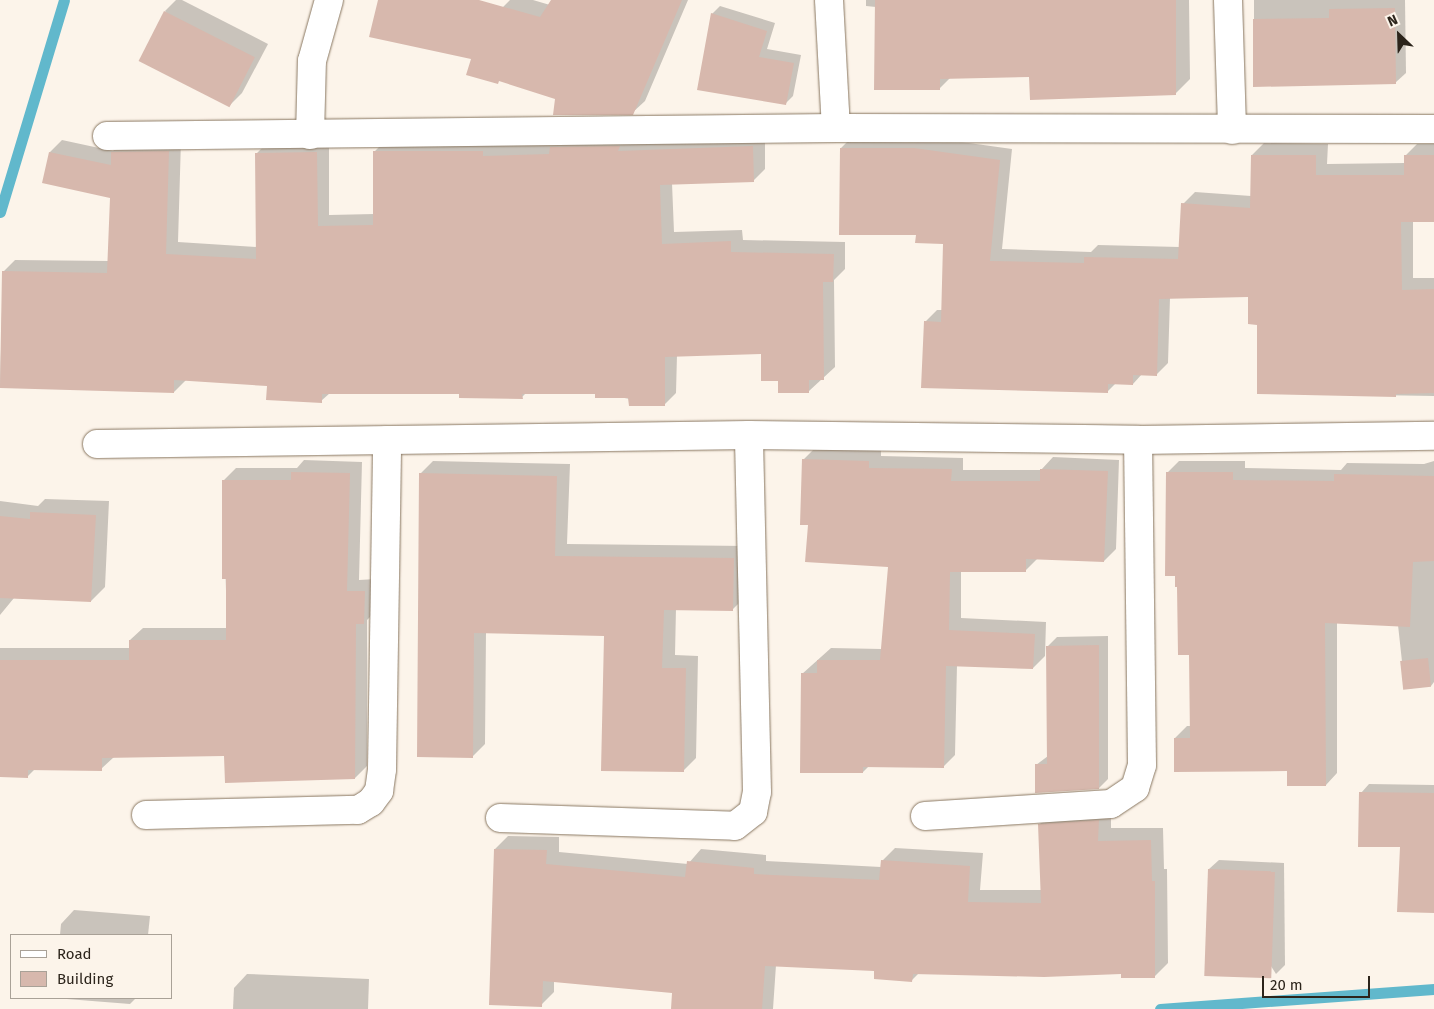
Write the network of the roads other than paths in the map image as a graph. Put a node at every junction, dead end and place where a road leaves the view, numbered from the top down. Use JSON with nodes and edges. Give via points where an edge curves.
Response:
{"nodes":[{"id":1,"x":329,"y":0,"type":"edge"},
{"id":2,"x":829,"y":0,"type":"edge"},
{"id":3,"x":1228,"y":0,"type":"edge"},
{"id":4,"x":836,"y":128,"type":"junction"},
{"id":5,"x":1434,"y":129,"type":"edge"},
{"id":6,"x":1232,"y":130,"type":"junction"},
{"id":7,"x":310,"y":135,"type":"junction"},
{"id":8,"x":107,"y":136,"type":"dead end"},
{"id":9,"x":749,"y":435,"type":"junction"},
{"id":10,"x":1434,"y":436,"type":"edge"},
{"id":11,"x":387,"y":440,"type":"junction"},
{"id":12,"x":1138,"y":440,"type":"junction"},
{"id":13,"x":97,"y":444,"type":"dead end"},
{"id":14,"x":146,"y":816,"type":"dead end"},
{"id":15,"x":925,"y":816,"type":"dead end"},
{"id":16,"x":500,"y":818,"type":"dead end"}],
"edges":[{"from":1,"to":7,"type":"street","via":[[312,61]]},
{"from":2,"to":4,"type":"street"},
{"from":3,"to":6,"type":"street"},
{"from":4,"to":6,"type":"street"},
{"from":4,"to":7,"type":"street"},
{"from":5,"to":6,"type":"street"},
{"from":7,"to":8,"type":"street"},
{"from":9,"to":11,"type":"street"},
{"from":9,"to":12,"type":"street"},
{"from":9,"to":16,"type":"street","via":[[757,792],[753,812],[735,826]]},
{"from":10,"to":12,"type":"street"},
{"from":11,"to":13,"type":"street"},
{"from":11,"to":14,"type":"street","via":[[382,769],[378,791],[371,802],[358,810]]},
{"from":12,"to":15,"type":"street","via":[[1142,765],[1135,788],[1111,804]]}]}
